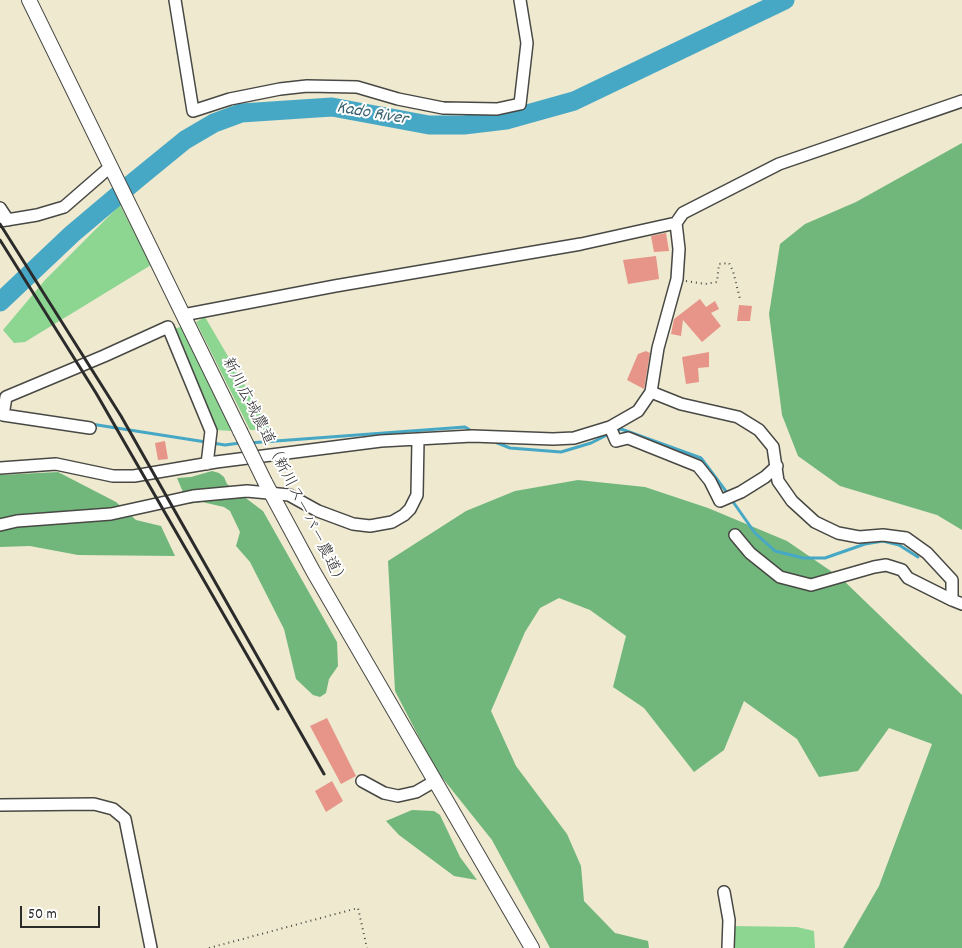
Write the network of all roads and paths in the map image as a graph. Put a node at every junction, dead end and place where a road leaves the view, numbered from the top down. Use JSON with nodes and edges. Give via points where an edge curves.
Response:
{"nodes":[{"id":1,"x":28,"y":0,"type":"edge"},
{"id":2,"x":175,"y":0,"type":"edge"},
{"id":3,"x":520,"y":0,"type":"edge"},
{"id":4,"x":962,"y":101,"type":"edge"},
{"id":5,"x":112,"y":170,"type":"junction"},
{"id":6,"x":0,"y":208,"type":"edge"},
{"id":7,"x":4,"y":220,"type":"edge"},
{"id":8,"x":676,"y":223,"type":"junction"},
{"id":9,"x":677,"y":279,"type":"junction"},
{"id":10,"x":740,"y":298,"type":"dead end"},
{"id":11,"x":183,"y":315,"type":"junction"},
{"id":12,"x":651,"y":392,"type":"junction"},
{"id":13,"x":611,"y":427,"type":"junction"},
{"id":14,"x":90,"y":428,"type":"dead end"},
{"id":15,"x":418,"y":440,"type":"junction"},
{"id":16,"x":207,"y":464,"type":"junction"},
{"id":17,"x":777,"y":466,"type":"junction"},
{"id":18,"x":0,"y":468,"type":"edge"},
{"id":19,"x":268,"y":488,"type":"junction"},
{"id":20,"x":0,"y":525,"type":"edge"},
{"id":21,"x":735,"y":535,"type":"dead end"},
{"id":22,"x":957,"y":602,"type":"edge"},
{"id":23,"x":362,"y":781,"type":"dead end"},
{"id":24,"x":435,"y":781,"type":"junction"},
{"id":25,"x":0,"y":805,"type":"edge"},
{"id":26,"x":724,"y":892,"type":"dead end"},
{"id":27,"x":151,"y":948,"type":"edge"},
{"id":28,"x":209,"y":948,"type":"edge"},
{"id":29,"x":367,"y":948,"type":"edge"},
{"id":30,"x":532,"y":948,"type":"edge"},
{"id":31,"x":728,"y":948,"type":"edge"}],
"edges":[{"from":1,"to":5,"type":"street","name":"新川広域農道（新川スーパー農道）"},
{"from":2,"to":3,"type":"street","via":[[193,111],[230,99],[307,86],[357,87],[443,108],[496,109],[520,104],[527,42]]},
{"from":4,"to":8,"type":"street","via":[[779,164],[683,213]]},
{"from":5,"to":7,"type":"street","via":[[64,206],[37,215]]},
{"from":5,"to":11,"type":"street","name":"新川広域農道（新川スーパー農道）"},
{"from":6,"to":7,"type":"street"},
{"from":8,"to":9,"type":"street","via":[[679,249]]},
{"from":8,"to":11,"type":"street","via":[[581,244]]},
{"from":9,"to":10,"type":"path","via":[[705,284],[717,282],[719,264],[729,263]]},
{"from":9,"to":12,"type":"street","via":[[658,348]]},
{"from":11,"to":19,"type":"street","name":"新川広域農道（新川スーパー農道）","bridge":true},
{"from":12,"to":13,"type":"street","via":[[638,411]]},
{"from":12,"to":17,"type":"street","via":[[681,404],[738,417],[759,430],[773,447]]},
{"from":13,"to":15,"type":"street","via":[[574,438],[472,436]]},
{"from":13,"to":17,"type":"street","via":[[616,440],[628,438],[698,466],[720,501],[765,477]]},
{"from":14,"to":16,"type":"street","via":[[3,415],[6,397],[168,327],[211,431]]},
{"from":15,"to":16,"type":"street"},
{"from":15,"to":19,"type":"street","via":[[416,495],[410,509],[392,522],[370,526],[353,524]]},
{"from":16,"to":18,"type":"street","via":[[134,476],[112,476],[56,464]]},
{"from":17,"to":22,"type":"street","via":[[778,481],[792,501],[815,522],[838,533],[859,537],[884,535],[906,538],[952,580]]},
{"from":19,"to":20,"type":"street","via":[[193,496],[110,514]]},
{"from":19,"to":24,"type":"street","name":"新川広域農道（新川スーパー農道）"},
{"from":21,"to":22,"type":"street","via":[[750,553],[780,577],[811,585],[886,565],[902,570],[908,578]]},
{"from":23,"to":24,"type":"street","via":[[384,793],[398,796],[416,792]]},
{"from":24,"to":30,"type":"street","name":"新川広域農道（新川スーパー農道）"},
{"from":25,"to":27,"type":"street","via":[[94,804],[112,809],[125,819]]},
{"from":26,"to":31,"type":"street","via":[[729,920]]},
{"from":28,"to":29,"type":"path","via":[[358,908]]}]}
